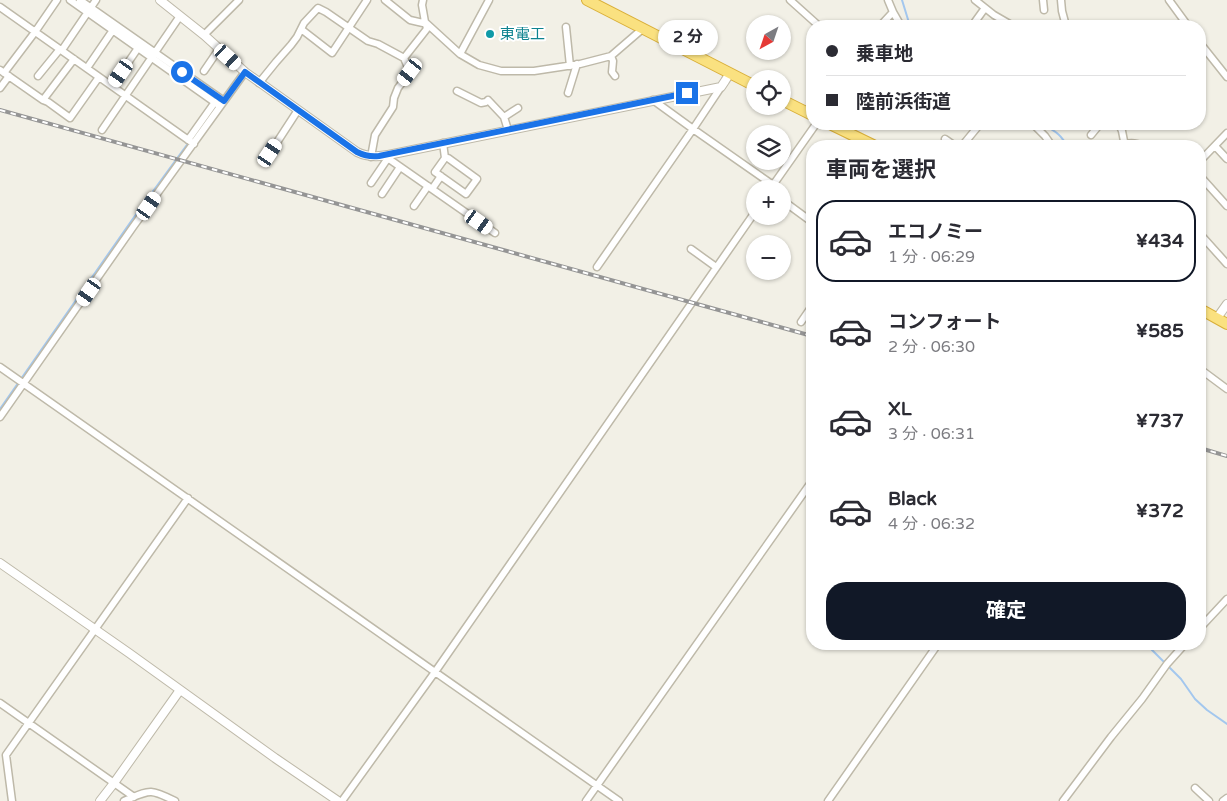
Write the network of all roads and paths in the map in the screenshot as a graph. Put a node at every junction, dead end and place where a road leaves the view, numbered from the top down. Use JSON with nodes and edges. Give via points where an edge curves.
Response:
{"nodes":[{"id":1,"x":57,"y":0,"type":"edge"},
{"id":2,"x":70,"y":0,"type":"edge"},
{"id":3,"x":80,"y":0,"type":"edge"},
{"id":4,"x":96,"y":0,"type":"edge"},
{"id":5,"x":160,"y":0,"type":"edge"},
{"id":6,"x":239,"y":0,"type":"edge"},
{"id":7,"x":367,"y":0,"type":"edge"},
{"id":8,"x":385,"y":0,"type":"edge"},
{"id":9,"x":423,"y":0,"type":"edge"},
{"id":10,"x":488,"y":0,"type":"edge"},
{"id":11,"x":587,"y":0,"type":"edge"},
{"id":12,"x":790,"y":0,"type":"edge"},
{"id":13,"x":888,"y":0,"type":"edge"},
{"id":14,"x":975,"y":0,"type":"edge"},
{"id":15,"x":1043,"y":0,"type":"edge"},
{"id":16,"x":1061,"y":0,"type":"edge"},
{"id":17,"x":1169,"y":0,"type":"edge"},
{"id":18,"x":0,"y":7,"type":"edge"},
{"id":19,"x":984,"y":8,"type":"junction"},
{"id":20,"x":89,"y":10,"type":"junction"},
{"id":21,"x":1044,"y":10,"type":"dead end"},
{"id":22,"x":893,"y":12,"type":"junction"},
{"id":23,"x":180,"y":16,"type":"junction"},
{"id":24,"x":812,"y":20,"type":"edge"},
{"id":25,"x":887,"y":20,"type":"edge"},
{"id":26,"x":898,"y":20,"type":"edge"},
{"id":27,"x":976,"y":20,"type":"edge"},
{"id":28,"x":1002,"y":20,"type":"edge"},
{"id":29,"x":1064,"y":20,"type":"edge"},
{"id":30,"x":1184,"y":20,"type":"edge"},
{"id":31,"x":425,"y":22,"type":"junction"},
{"id":32,"x":566,"y":27,"type":"dead end"},
{"id":33,"x":642,"y":27,"type":"junction"},
{"id":34,"x":348,"y":28,"type":"junction"},
{"id":35,"x":113,"y":30,"type":"junction"},
{"id":36,"x":301,"y":30,"type":"junction"},
{"id":37,"x":35,"y":32,"type":"junction"},
{"id":38,"x":204,"y":35,"type":"junction"},
{"id":39,"x":138,"y":48,"type":"junction"},
{"id":40,"x":61,"y":50,"type":"junction"},
{"id":41,"x":219,"y":50,"type":"junction"},
{"id":42,"x":1206,"y":50,"type":"edge"},
{"id":43,"x":460,"y":54,"type":"junction"},
{"id":44,"x":153,"y":55,"type":"junction"},
{"id":45,"x":611,"y":56,"type":"junction"},
{"id":46,"x":404,"y":58,"type":"junction"},
{"id":47,"x":74,"y":59,"type":"junction"},
{"id":48,"x":574,"y":65,"type":"junction"},
{"id":49,"x":87,"y":68,"type":"junction"},
{"id":50,"x":204,"y":70,"type":"dead end"},
{"id":51,"x":245,"y":72,"type":"junction"},
{"id":52,"x":4,"y":73,"type":"edge"},
{"id":53,"x":730,"y":73,"type":"junction"},
{"id":54,"x":38,"y":76,"type":"dead end"},
{"id":55,"x":615,"y":76,"type":"dead end"},
{"id":56,"x":1227,"y":76,"type":"edge"},
{"id":57,"x":99,"y":77,"type":"junction"},
{"id":58,"x":746,"y":81,"type":"edge"},
{"id":59,"x":260,"y":83,"type":"junction"},
{"id":60,"x":112,"y":86,"type":"junction"},
{"id":61,"x":720,"y":86,"type":"junction"},
{"id":62,"x":0,"y":88,"type":"edge"},
{"id":63,"x":457,"y":91,"type":"dead end"},
{"id":64,"x":568,"y":93,"type":"dead end"},
{"id":65,"x":126,"y":96,"type":"junction"},
{"id":66,"x":43,"y":100,"type":"junction"},
{"id":67,"x":653,"y":100,"type":"junction"},
{"id":68,"x":220,"y":103,"type":"junction"},
{"id":69,"x":791,"y":104,"type":"edge"},
{"id":70,"x":518,"y":108,"type":"dead end"},
{"id":71,"x":298,"y":110,"type":"junction"},
{"id":72,"x":806,"y":112,"type":"edge"},
{"id":73,"x":504,"y":117,"type":"junction"},
{"id":74,"x":102,"y":130,"type":"dead end"},
{"id":75,"x":508,"y":130,"type":"junction"},
{"id":76,"x":693,"y":130,"type":"junction"},
{"id":77,"x":812,"y":130,"type":"edge"},
{"id":78,"x":842,"y":130,"type":"edge"},
{"id":79,"x":975,"y":130,"type":"edge"},
{"id":80,"x":1040,"y":130,"type":"edge"},
{"id":81,"x":1096,"y":130,"type":"edge"},
{"id":82,"x":1227,"y":133,"type":"edge"},
{"id":83,"x":1092,"y":135,"type":"dead end"},
{"id":84,"x":863,"y":140,"type":"edge"},
{"id":85,"x":967,"y":140,"type":"edge"},
{"id":86,"x":1048,"y":140,"type":"edge"},
{"id":87,"x":191,"y":142,"type":"junction"},
{"id":88,"x":443,"y":144,"type":"junction"},
{"id":89,"x":1215,"y":146,"type":"junction"},
{"id":90,"x":270,"y":153,"type":"dead end"},
{"id":91,"x":1206,"y":154,"type":"edge"},
{"id":92,"x":371,"y":157,"type":"junction"},
{"id":93,"x":388,"y":157,"type":"junction"},
{"id":94,"x":445,"y":158,"type":"junction"},
{"id":95,"x":1227,"y":159,"type":"edge"},
{"id":96,"x":400,"y":168,"type":"junction"},
{"id":97,"x":441,"y":176,"type":"junction"},
{"id":98,"x":762,"y":180,"type":"edge"},
{"id":99,"x":777,"y":180,"type":"edge"},
{"id":100,"x":371,"y":183,"type":"dead end"},
{"id":101,"x":1206,"y":183,"type":"edge"},
{"id":102,"x":430,"y":188,"type":"junction"},
{"id":103,"x":382,"y":194,"type":"dead end"},
{"id":104,"x":414,"y":206,"type":"dead end"},
{"id":105,"x":1227,"y":206,"type":"edge"},
{"id":106,"x":791,"y":207,"type":"edge"},
{"id":107,"x":806,"y":218,"type":"edge"},
{"id":108,"x":746,"y":225,"type":"edge"},
{"id":109,"x":495,"y":233,"type":"dead end"},
{"id":110,"x":1206,"y":241,"type":"edge"},
{"id":111,"x":691,"y":249,"type":"dead end"},
{"id":112,"x":1227,"y":264,"type":"edge"},
{"id":113,"x":597,"y":267,"type":"dead end"},
{"id":114,"x":716,"y":267,"type":"junction"},
{"id":115,"x":1227,"y":304,"type":"edge"},
{"id":116,"x":1206,"y":312,"type":"edge"},
{"id":117,"x":806,"y":315,"type":"edge"},
{"id":118,"x":1217,"y":318,"type":"junction"},
{"id":119,"x":801,"y":322,"type":"dead end"},
{"id":120,"x":1227,"y":324,"type":"edge"},
{"id":121,"x":0,"y":367,"type":"edge"},
{"id":122,"x":1206,"y":373,"type":"edge"},
{"id":123,"x":24,"y":384,"type":"junction"},
{"id":124,"x":1227,"y":389,"type":"edge"},
{"id":125,"x":0,"y":417,"type":"edge"},
{"id":126,"x":806,"y":489,"type":"edge"},
{"id":127,"x":188,"y":498,"type":"junction"},
{"id":128,"x":0,"y":563,"type":"edge"},
{"id":129,"x":1227,"y":599,"type":"edge"},
{"id":130,"x":1206,"y":622,"type":"edge"},
{"id":131,"x":95,"y":630,"type":"junction"},
{"id":132,"x":934,"y":650,"type":"edge"},
{"id":133,"x":1180,"y":650,"type":"edge"},
{"id":134,"x":435,"y":672,"type":"junction"},
{"id":135,"x":180,"y":690,"type":"junction"},
{"id":136,"x":0,"y":703,"type":"edge"},
{"id":137,"x":29,"y":723,"type":"junction"},
{"id":138,"x":114,"y":783,"type":"junction"},
{"id":139,"x":597,"y":785,"type":"junction"},
{"id":140,"x":1195,"y":788,"type":"dead end"},
{"id":141,"x":134,"y":797,"type":"junction"},
{"id":142,"x":1227,"y":798,"type":"edge"},
{"id":143,"x":173,"y":800,"type":"edge"},
{"id":144,"x":12,"y":801,"type":"edge"},
{"id":145,"x":100,"y":801,"type":"edge"},
{"id":146,"x":124,"y":801,"type":"edge"},
{"id":147,"x":338,"y":801,"type":"edge"},
{"id":148,"x":342,"y":801,"type":"edge"},
{"id":149,"x":586,"y":801,"type":"edge"},
{"id":150,"x":619,"y":801,"type":"edge"},
{"id":151,"x":828,"y":801,"type":"edge"},
{"id":152,"x":1063,"y":801,"type":"edge"},
{"id":153,"x":1209,"y":801,"type":"edge"},
{"id":154,"x":1223,"y":801,"type":"edge"}],
"edges":[{"from":1,"to":37,"type":"street"},
{"from":2,"to":20,"type":"street"},
{"from":3,"to":20,"type":"street"},
{"from":4,"to":20,"type":"street"},
{"from":5,"to":23,"type":"street"},
{"from":6,"to":38,"type":"street"},
{"from":7,"to":34,"type":"street"},
{"from":8,"to":31,"type":"street","via":[[410,20]]},
{"from":9,"to":31,"type":"street"},
{"from":10,"to":43,"type":"street"},
{"from":11,"to":33,"type":"highway"},
{"from":12,"to":24,"type":"street"},
{"from":13,"to":22,"type":"street"},
{"from":14,"to":19,"type":"street"},
{"from":15,"to":21,"type":"street"},
{"from":16,"to":29,"type":"street"},
{"from":17,"to":30,"type":"street"},
{"from":18,"to":37,"type":"street"},
{"from":19,"to":27,"type":"street"},
{"from":19,"to":28,"type":"street"},
{"from":20,"to":35,"type":"street"},
{"from":20,"to":40,"type":"street"},
{"from":20,"to":44,"type":"street"},
{"from":22,"to":25,"type":"street"},
{"from":22,"to":26,"type":"street"},
{"from":23,"to":38,"type":"street"},
{"from":23,"to":44,"type":"street"},
{"from":31,"to":43,"type":"street"},
{"from":31,"to":46,"type":"street","via":[[426,30]]},
{"from":32,"to":48,"type":"street"},
{"from":33,"to":45,"type":"street"},
{"from":33,"to":53,"type":"highway"},
{"from":34,"to":36,"type":"street","via":[[318,8]]},
{"from":34,"to":36,"type":"street","via":[[332,53]]},
{"from":34,"to":46,"type":"street"},
{"from":35,"to":39,"type":"street"},
{"from":35,"to":49,"type":"street"},
{"from":36,"to":59,"type":"street"},
{"from":37,"to":40,"type":"street"},
{"from":37,"to":52,"type":"street"},
{"from":38,"to":41,"type":"street"},
{"from":39,"to":44,"type":"street"},
{"from":39,"to":60,"type":"street"},
{"from":40,"to":47,"type":"street"},
{"from":40,"to":54,"type":"street"},
{"from":41,"to":50,"type":"street"},
{"from":41,"to":51,"type":"street"},
{"from":42,"to":56,"type":"street"},
{"from":43,"to":48,"type":"street","via":[[500,70],[534,71]]},
{"from":44,"to":65,"type":"street"},
{"from":44,"to":68,"type":"street"},
{"from":45,"to":48,"type":"street"},
{"from":45,"to":55,"type":"street"},
{"from":46,"to":92,"type":"street","via":[[410,72],[398,88],[393,107],[376,135]]},
{"from":47,"to":49,"type":"street"},
{"from":47,"to":66,"type":"street"},
{"from":48,"to":64,"type":"street"},
{"from":49,"to":57,"type":"street"},
{"from":51,"to":59,"type":"street"},
{"from":51,"to":68,"type":"street"},
{"from":52,"to":62,"type":"street"},
{"from":52,"to":66,"type":"street"},
{"from":53,"to":58,"type":"highway"},
{"from":53,"to":61,"type":"street"},
{"from":57,"to":60,"type":"street"},
{"from":57,"to":66,"type":"street","via":[[70,118]]},
{"from":59,"to":71,"type":"street"},
{"from":60,"to":65,"type":"street"},
{"from":61,"to":67,"type":"street"},
{"from":61,"to":76,"type":"street"},
{"from":63,"to":73,"type":"street","via":[[481,103],[488,100]]},
{"from":65,"to":74,"type":"street"},
{"from":65,"to":87,"type":"street"},
{"from":67,"to":75,"type":"street"},
{"from":67,"to":76,"type":"street"},
{"from":68,"to":87,"type":"street"},
{"from":69,"to":72,"type":"highway"},
{"from":70,"to":73,"type":"street"},
{"from":71,"to":90,"type":"street"},
{"from":71,"to":92,"type":"street","via":[[357,152]]},
{"from":73,"to":75,"type":"street"},
{"from":75,"to":88,"type":"street"},
{"from":76,"to":98,"type":"street"},
{"from":76,"to":113,"type":"street"},
{"from":77,"to":99,"type":"street"},
{"from":78,"to":84,"type":"highway"},
{"from":79,"to":85,"type":"street"},
{"from":80,"to":86,"type":"street"},
{"from":81,"to":83,"type":"street"},
{"from":82,"to":89,"type":"street"},
{"from":87,"to":123,"type":"street"},
{"from":88,"to":93,"type":"street"},
{"from":88,"to":94,"type":"street"},
{"from":89,"to":91,"type":"street"},
{"from":89,"to":95,"type":"street"},
{"from":92,"to":93,"type":"street"},
{"from":93,"to":96,"type":"street"},
{"from":93,"to":100,"type":"street"},
{"from":94,"to":97,"type":"street","via":[[435,172]]},
{"from":94,"to":97,"type":"street","via":[[478,179],[466,194]]},
{"from":96,"to":102,"type":"street"},
{"from":96,"to":103,"type":"street"},
{"from":97,"to":102,"type":"street"},
{"from":101,"to":105,"type":"street"},
{"from":102,"to":104,"type":"street"},
{"from":102,"to":109,"type":"street"},
{"from":106,"to":107,"type":"street"},
{"from":108,"to":114,"type":"street"},
{"from":110,"to":112,"type":"street"},
{"from":111,"to":114,"type":"street"},
{"from":114,"to":134,"type":"street"},
{"from":115,"to":118,"type":"street"},
{"from":116,"to":118,"type":"highway"},
{"from":117,"to":119,"type":"street"},
{"from":118,"to":120,"type":"highway"},
{"from":121,"to":123,"type":"street"},
{"from":122,"to":124,"type":"street"},
{"from":123,"to":125,"type":"street"},
{"from":123,"to":127,"type":"street"},
{"from":126,"to":139,"type":"street"},
{"from":127,"to":131,"type":"street"},
{"from":127,"to":134,"type":"street"},
{"from":128,"to":131,"type":"street"},
{"from":129,"to":130,"type":"street"},
{"from":131,"to":135,"type":"street"},
{"from":131,"to":137,"type":"street"},
{"from":132,"to":151,"type":"street"},
{"from":133,"to":152,"type":"street"},
{"from":134,"to":139,"type":"street"},
{"from":134,"to":148,"type":"street"},
{"from":135,"to":138,"type":"street"},
{"from":135,"to":147,"type":"street"},
{"from":136,"to":137,"type":"street"},
{"from":137,"to":138,"type":"street"},
{"from":137,"to":144,"type":"street","via":[[6,757]]},
{"from":138,"to":141,"type":"street"},
{"from":138,"to":145,"type":"street"},
{"from":139,"to":149,"type":"street"},
{"from":139,"to":150,"type":"street"},
{"from":140,"to":153,"type":"street"},
{"from":141,"to":143,"type":"street","via":[[150,791]]},
{"from":141,"to":146,"type":"street"},
{"from":142,"to":154,"type":"street"}]}
